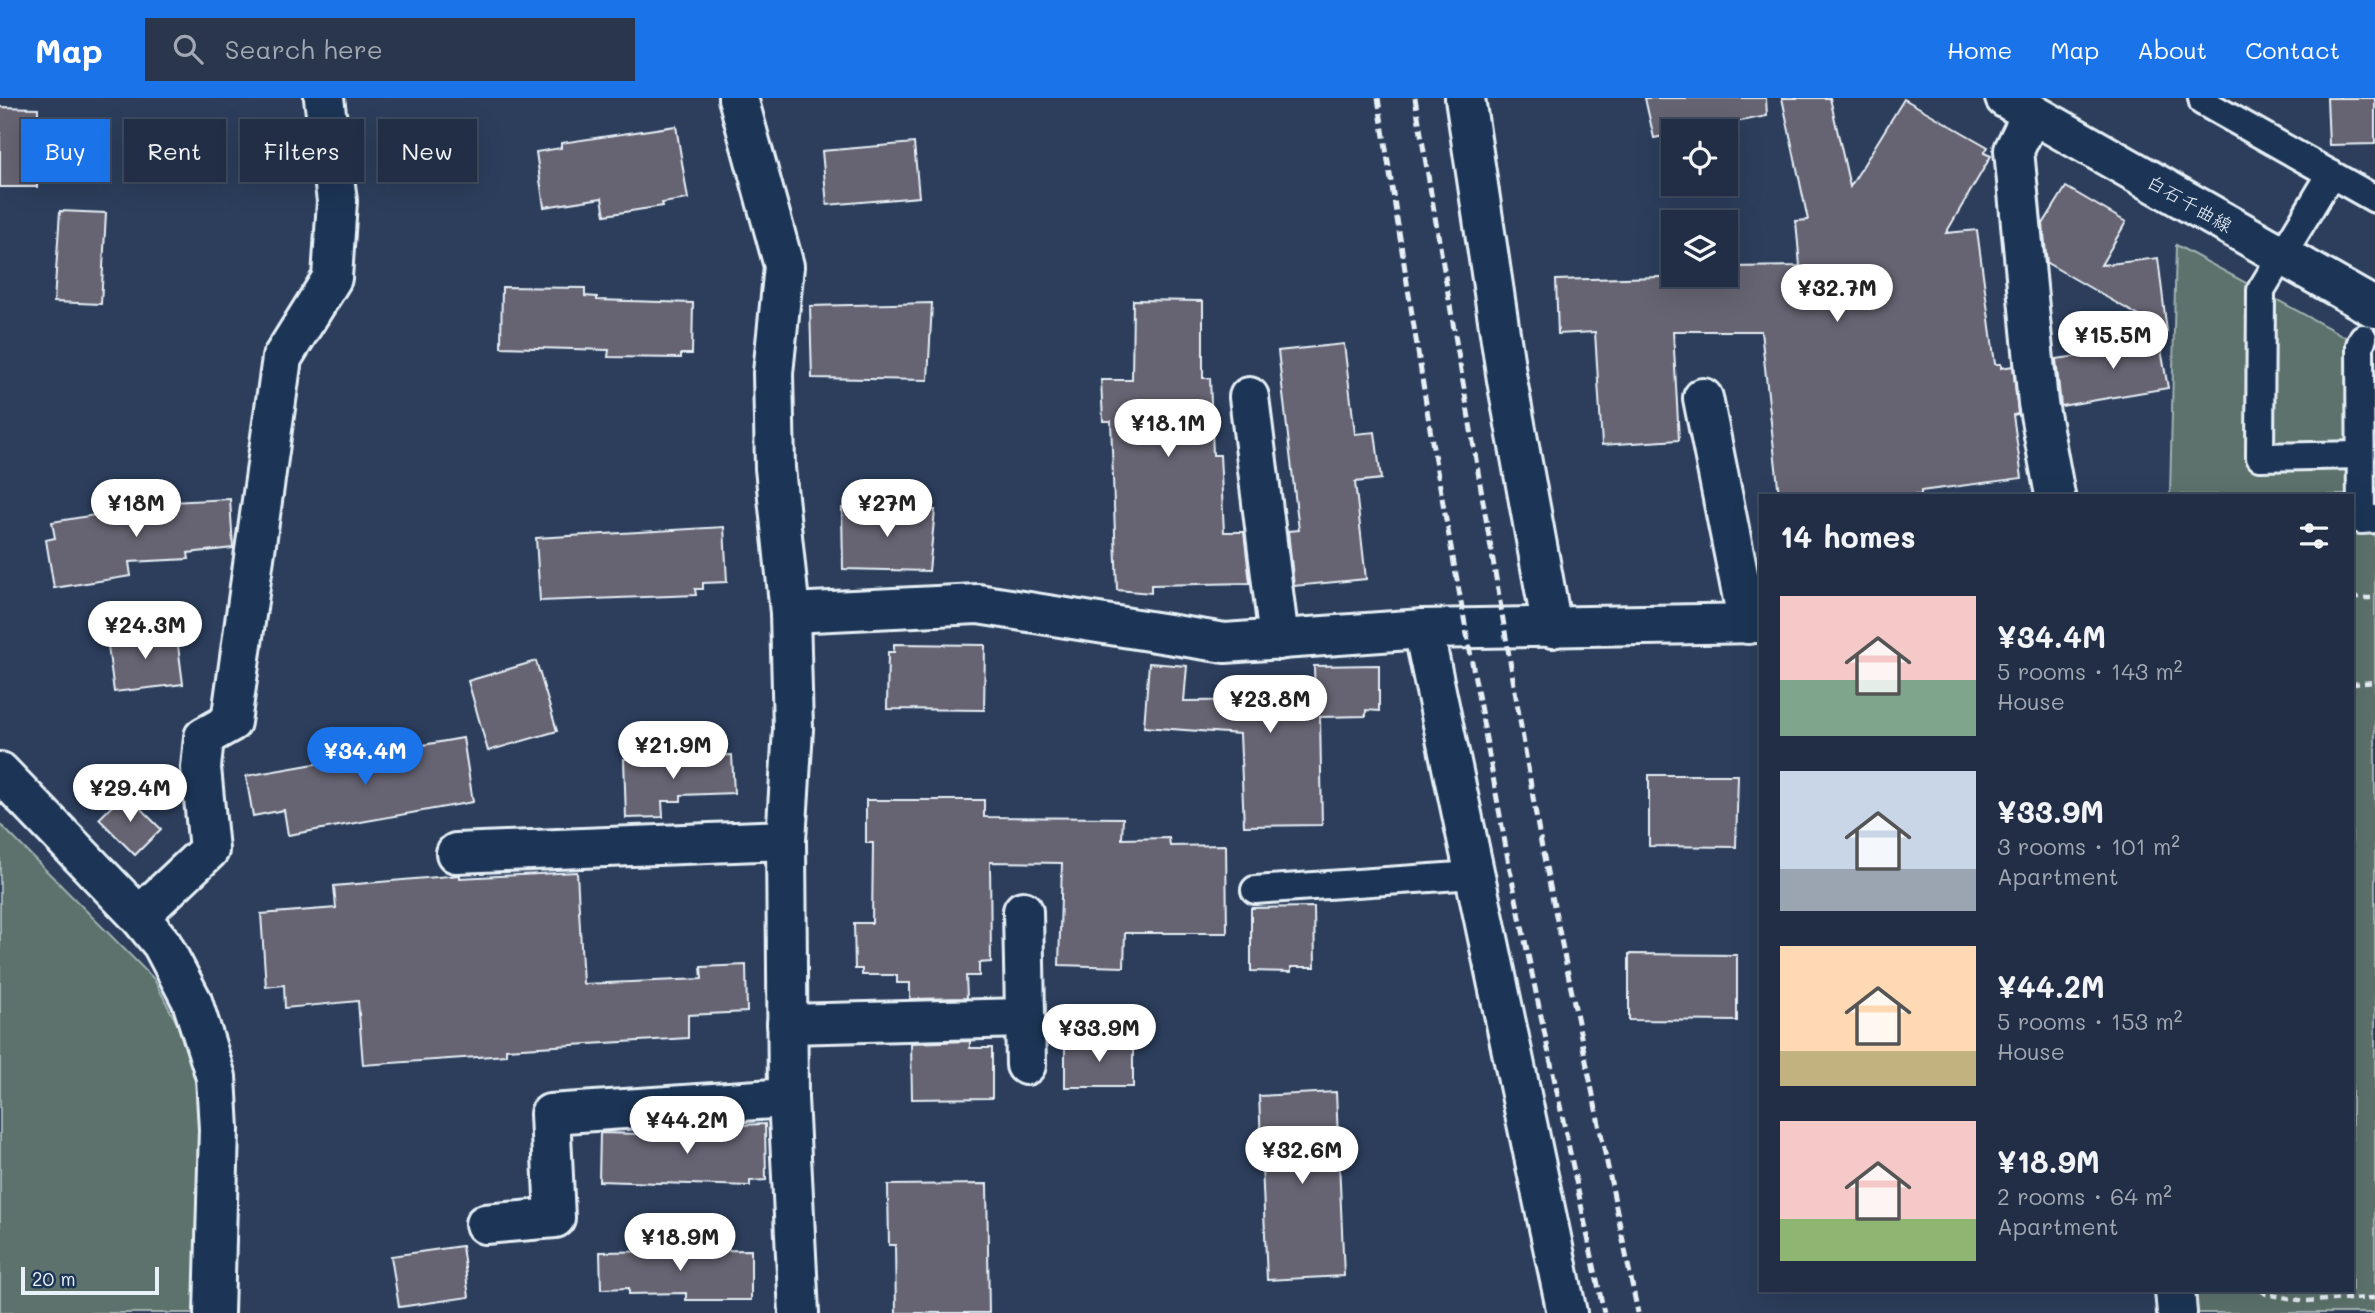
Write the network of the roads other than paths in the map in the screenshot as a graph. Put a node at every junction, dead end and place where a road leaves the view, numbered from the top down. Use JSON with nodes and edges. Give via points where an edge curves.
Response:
{"nodes":[{"id":1,"x":324,"y":98,"type":"edge"},
{"id":2,"x":738,"y":98,"type":"edge"},
{"id":3,"x":1465,"y":98,"type":"edge"},
{"id":4,"x":2202,"y":98,"type":"edge"},
{"id":5,"x":2018,"y":106,"type":"edge"},
{"id":6,"x":2330,"y":174,"type":"junction"},
{"id":7,"x":2375,"y":199,"type":"edge"},
{"id":8,"x":2281,"y":255,"type":"junction"},
{"id":9,"x":2369,"y":323,"type":"edge"},
{"id":10,"x":1249,"y":397,"type":"dead end"},
{"id":11,"x":1703,"y":398,"type":"dead end"},
{"id":12,"x":2360,"y":455,"type":"junction"},
{"id":13,"x":2055,"y":494,"type":"edge"},
{"id":14,"x":2375,"y":519,"type":"edge"},
{"id":15,"x":790,"y":613,"type":"junction"},
{"id":16,"x":1754,"y":624,"type":"edge"},
{"id":17,"x":1552,"y":628,"type":"junction"},
{"id":18,"x":1423,"y":629,"type":"junction"},
{"id":19,"x":1279,"y":640,"type":"junction"},
{"id":20,"x":0,"y":772,"type":"edge"},
{"id":21,"x":786,"y":840,"type":"junction"},
{"id":22,"x":456,"y":853,"type":"dead end"},
{"id":23,"x":1474,"y":875,"type":"junction"},
{"id":24,"x":1255,"y":890,"type":"dead end"},
{"id":25,"x":1023,"y":911,"type":"dead end"},
{"id":26,"x":139,"y":916,"type":"junction"},
{"id":27,"x":1025,"y":1018,"type":"junction"},
{"id":28,"x":787,"y":1024,"type":"junction"},
{"id":29,"x":1026,"y":1065,"type":"dead end"},
{"id":30,"x":788,"y":1098,"type":"junction"},
{"id":31,"x":485,"y":1224,"type":"dead end"},
{"id":32,"x":2175,"y":1292,"type":"edge"},
{"id":33,"x":214,"y":1313,"type":"edge"},
{"id":34,"x":799,"y":1313,"type":"edge"},
{"id":35,"x":1567,"y":1313,"type":"edge"},
{"id":36,"x":2177,"y":1313,"type":"edge"}],
"edges":[{"from":1,"to":26,"type":"street","via":[[337,201],[332,278],[282,358],[231,722],[204,737],[201,768],[209,850]]},
{"from":2,"to":15,"type":"street","via":[[784,266],[773,373],[775,468]]},
{"from":3,"to":17,"type":"street","via":[[1507,380]]},
{"from":4,"to":6,"type":"lane","via":[[2203,103]]},
{"from":5,"to":8,"type":"street","name":"白石千曲線"},
{"from":5,"to":13,"type":"street","via":[[2014,150],[2038,403]]},
{"from":6,"to":7,"type":"lane"},
{"from":6,"to":8,"type":"lane"},
{"from":8,"to":9,"type":"street","name":"白石千曲線"},
{"from":8,"to":12,"type":"lane","via":[[2261,290],[2260,457]]},
{"from":9,"to":12,"type":"lane","via":[[2360,345]]},
{"from":10,"to":19,"type":"street"},
{"from":11,"to":16,"type":"street"},
{"from":12,"to":14,"type":"lane","via":[[2361,520]]},
{"from":15,"to":19,"type":"street","via":[[978,604],[1225,643]]},
{"from":15,"to":21,"type":"street","via":[[793,729]]},
{"from":16,"to":17,"type":"street"},
{"from":17,"to":18,"type":"street"},
{"from":18,"to":19,"type":"street"},
{"from":18,"to":23,"type":"street"},
{"from":20,"to":26,"type":"street"},
{"from":21,"to":22,"type":"street"},
{"from":21,"to":28,"type":"street"},
{"from":23,"to":24,"type":"lane"},
{"from":23,"to":35,"type":"street"},
{"from":25,"to":27,"type":"street"},
{"from":26,"to":33,"type":"street","via":[[162,944],[192,1001],[216,1077]]},
{"from":27,"to":28,"type":"street"},
{"from":27,"to":29,"type":"street"},
{"from":28,"to":30,"type":"street"},
{"from":30,"to":31,"type":"street","via":[[550,1114],[555,1218]]},
{"from":30,"to":34,"type":"street"},
{"from":32,"to":36,"type":"street"}]}
